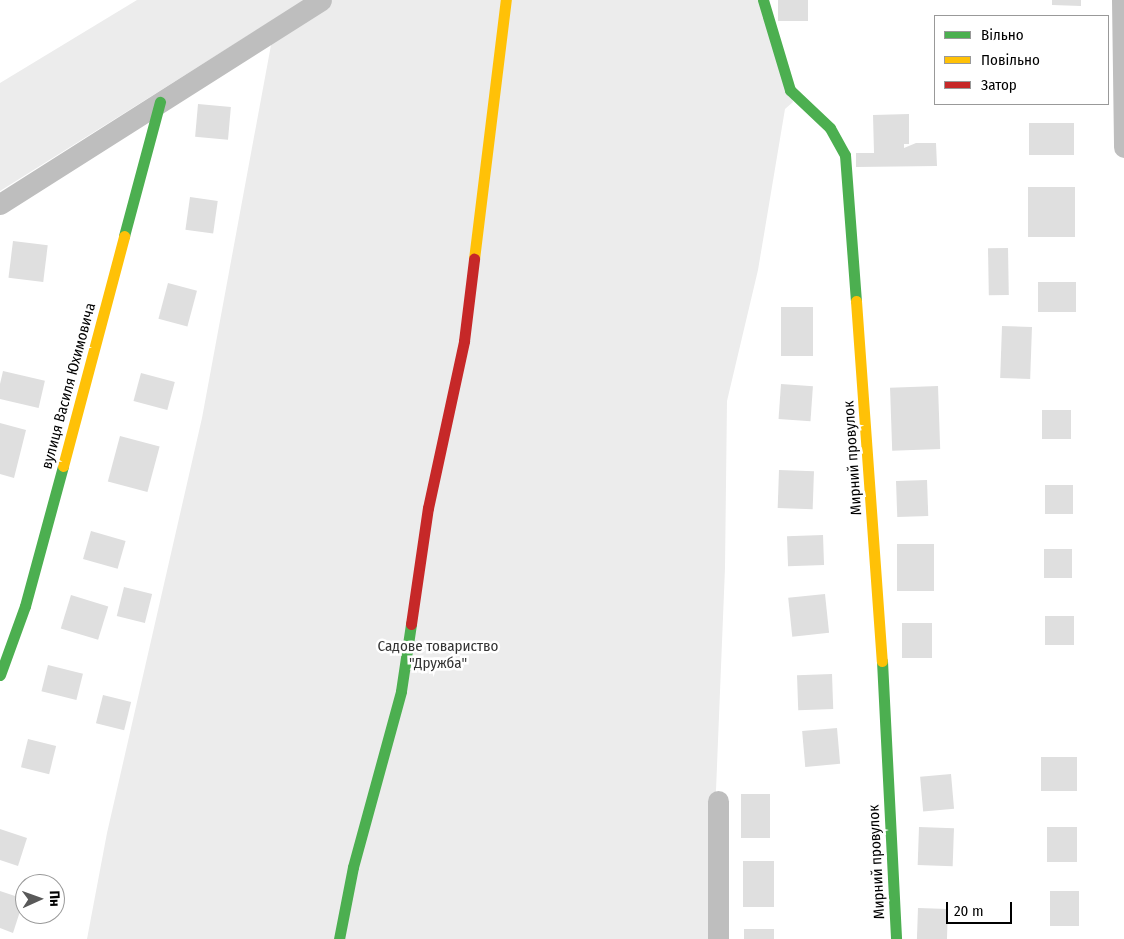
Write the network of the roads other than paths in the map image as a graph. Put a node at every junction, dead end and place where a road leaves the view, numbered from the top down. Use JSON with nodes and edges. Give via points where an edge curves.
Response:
{"nodes":[{"id":1,"x":321,"y":0,"type":"edge"},
{"id":2,"x":506,"y":0,"type":"edge"},
{"id":3,"x":763,"y":0,"type":"edge"},
{"id":4,"x":1122,"y":0,"type":"edge"},
{"id":5,"x":160,"y":102,"type":"junction"},
{"id":6,"x":1124,"y":147,"type":"edge"},
{"id":7,"x":0,"y":204,"type":"edge"},
{"id":8,"x":0,"y":675,"type":"edge"},
{"id":9,"x":718,"y":801,"type":"dead end"},
{"id":10,"x":340,"y":939,"type":"edge"},
{"id":11,"x":718,"y":939,"type":"edge"},
{"id":12,"x":896,"y":939,"type":"edge"}],
"edges":[{"from":1,"to":5,"type":"street"},
{"from":2,"to":10,"type":"street","via":[[464,341],[428,508],[401,691],[353,867]]},
{"from":3,"to":12,"type":"street","name":"Мирний провулок","via":[[790,90],[830,128],[844,155],[876,564]]},
{"from":4,"to":6,"type":"street"},
{"from":5,"to":7,"type":"street"},
{"from":5,"to":8,"type":"street","name":"вулиця Василя Юхимовича","via":[[25,606]]},
{"from":9,"to":11,"type":"street"}]}
